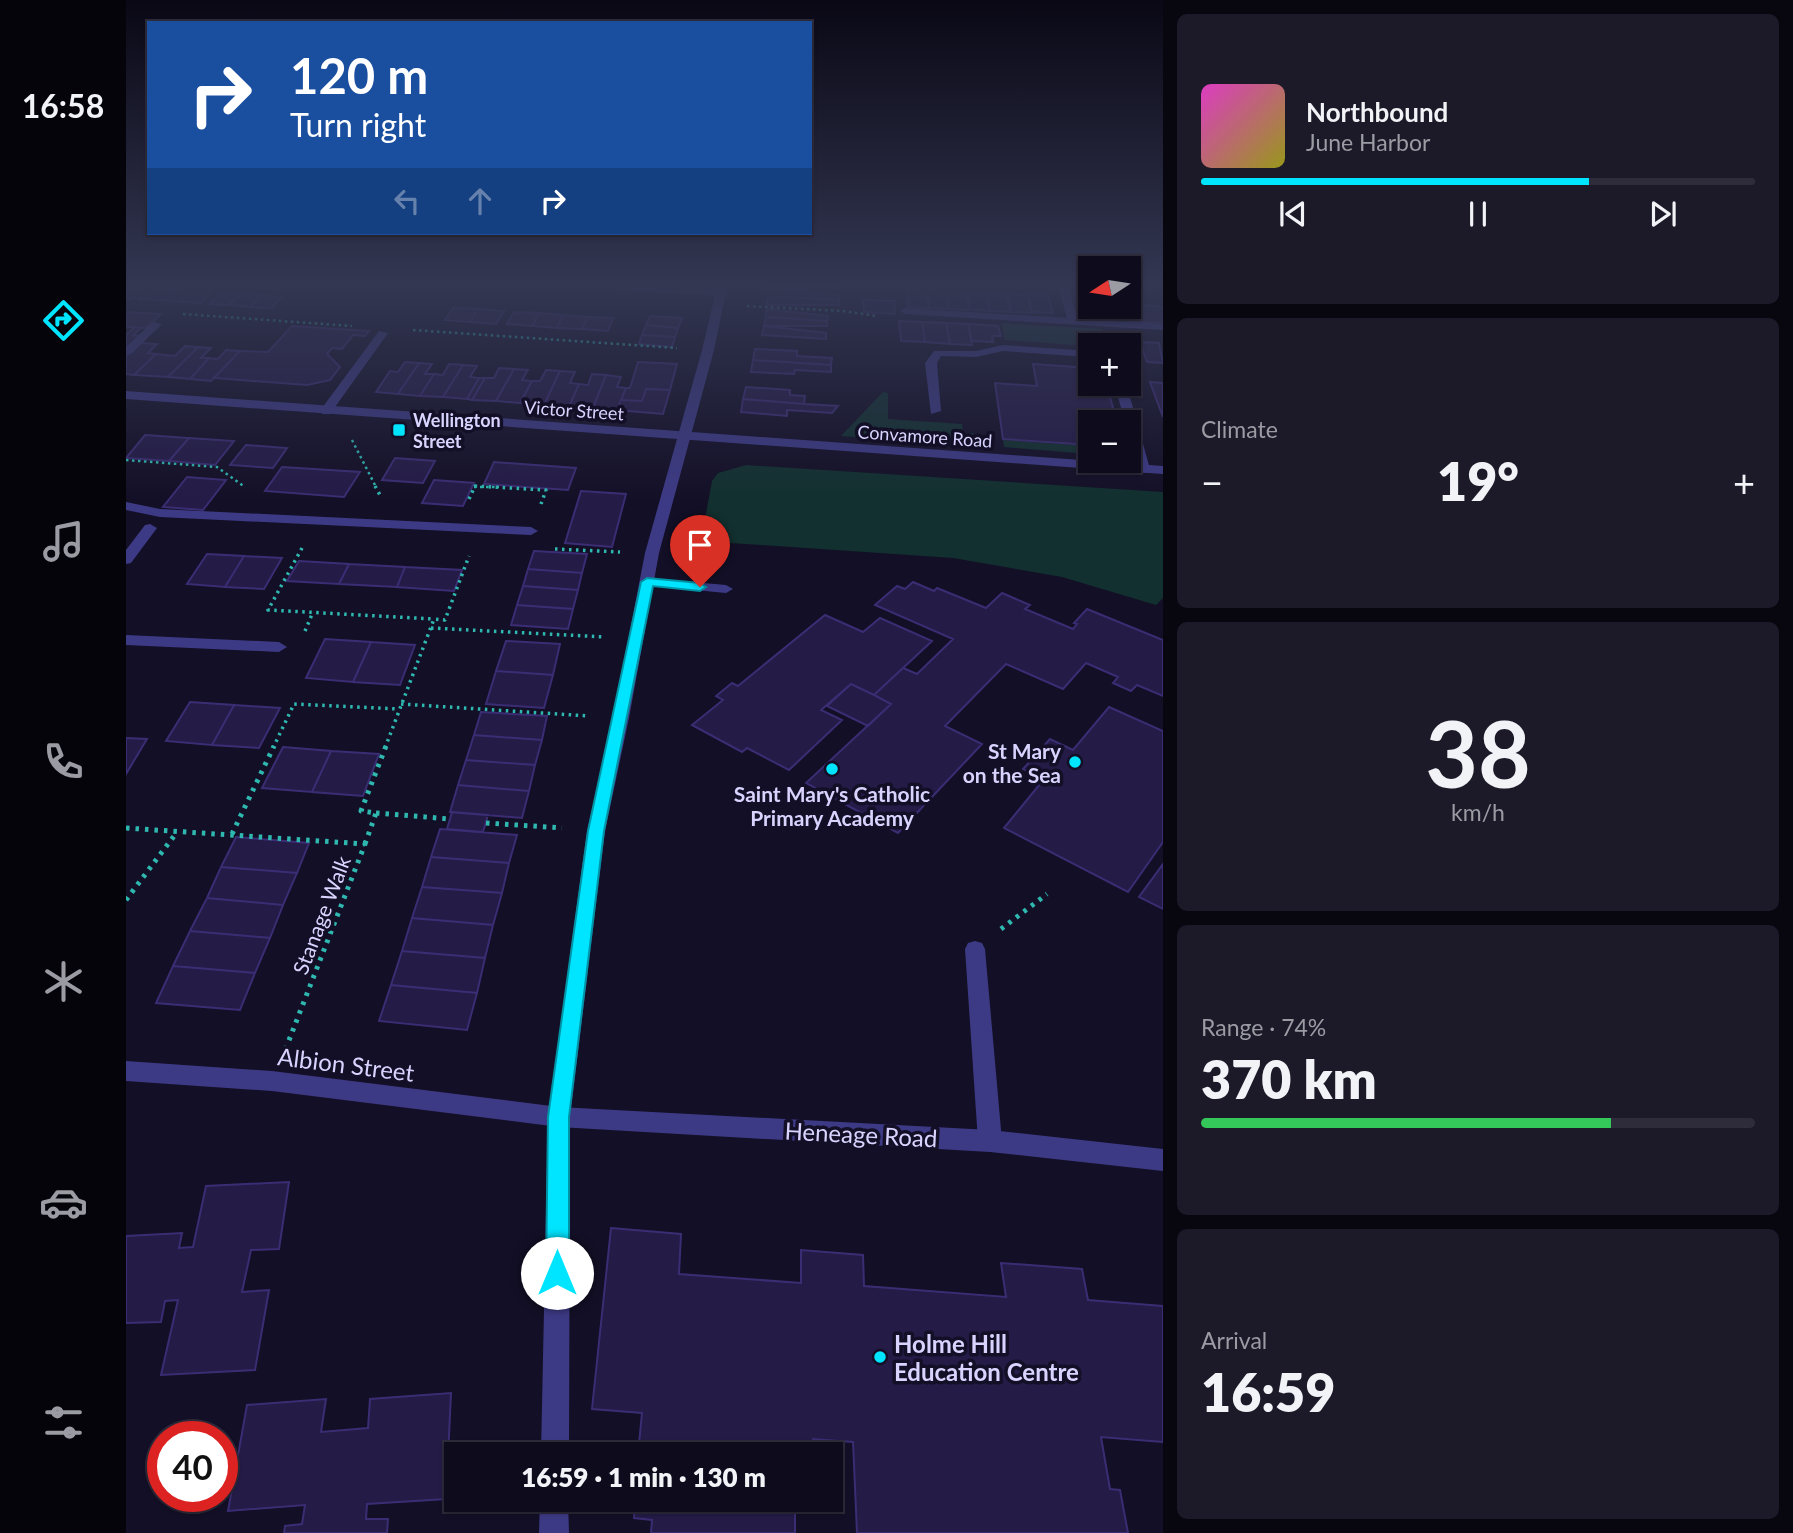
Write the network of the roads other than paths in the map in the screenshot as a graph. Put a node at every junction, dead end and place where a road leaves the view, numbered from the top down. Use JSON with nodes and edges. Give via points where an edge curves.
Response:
{"nodes":[{"id":1,"x":364,"y":359,"type":"edge"},
{"id":2,"x":706,"y":359,"type":"edge"},
{"id":3,"x":934,"y":359,"type":"edge"},
{"id":4,"x":126,"y":395,"type":"edge"},
{"id":5,"x":1123,"y":396,"type":"edge"},
{"id":6,"x":326,"y":411,"type":"junction"},
{"id":7,"x":935,"y":411,"type":"dead end"},
{"id":8,"x":684,"y":435,"type":"junction"},
{"id":9,"x":1144,"y":469,"type":"junction"},
{"id":10,"x":1163,"y":470,"type":"edge"},
{"id":11,"x":126,"y":506,"type":"edge"},
{"id":12,"x":160,"y":513,"type":"junction"},
{"id":13,"x":531,"y":531,"type":"road end"},
{"id":14,"x":126,"y":561,"type":"edge"},
{"id":15,"x":647,"y":582,"type":"junction"},
{"id":16,"x":726,"y":589,"type":"dead end"},
{"id":17,"x":126,"y":640,"type":"edge"},
{"id":18,"x":279,"y":647,"type":"dead end"},
{"id":19,"x":975,"y":949,"type":"road end"},
{"id":20,"x":126,"y":1070,"type":"edge"},
{"id":21,"x":559,"y":1117,"type":"junction"},
{"id":22,"x":990,"y":1141,"type":"junction"},
{"id":23,"x":1163,"y":1160,"type":"edge"},
{"id":24,"x":555,"y":1442,"type":"edge"},
{"id":25,"x":554,"y":1512,"type":"edge"},
{"id":26,"x":554,"y":1533,"type":"edge"}],
"edges":[{"from":1,"to":6,"type":"street"},
{"from":2,"to":8,"type":"street"},
{"from":3,"to":7,"type":"street","via":[[931,363]]},
{"from":4,"to":6,"type":"street","name":"Victor Street"},
{"from":5,"to":9,"type":"street"},
{"from":6,"to":8,"type":"street","name":"Victor Street"},
{"from":8,"to":9,"type":"street","name":"Convamore Road"},
{"from":8,"to":15,"type":"street"},
{"from":9,"to":10,"type":"street","name":"Convamore Road"},
{"from":11,"to":12,"type":"street"},
{"from":12,"to":13,"type":"street"},
{"from":12,"to":14,"type":"street"},
{"from":15,"to":16,"type":"street"},
{"from":15,"to":21,"type":"street","via":[[596,831]]},
{"from":17,"to":18,"type":"street"},
{"from":19,"to":22,"type":"street"},
{"from":20,"to":21,"type":"street","name":"Albion Street","via":[[272,1081]]},
{"from":21,"to":22,"type":"street","name":"Heneage Road"},
{"from":21,"to":24,"type":"street"},
{"from":22,"to":23,"type":"street","name":"Heneage Road"},
{"from":25,"to":26,"type":"street"}]}
